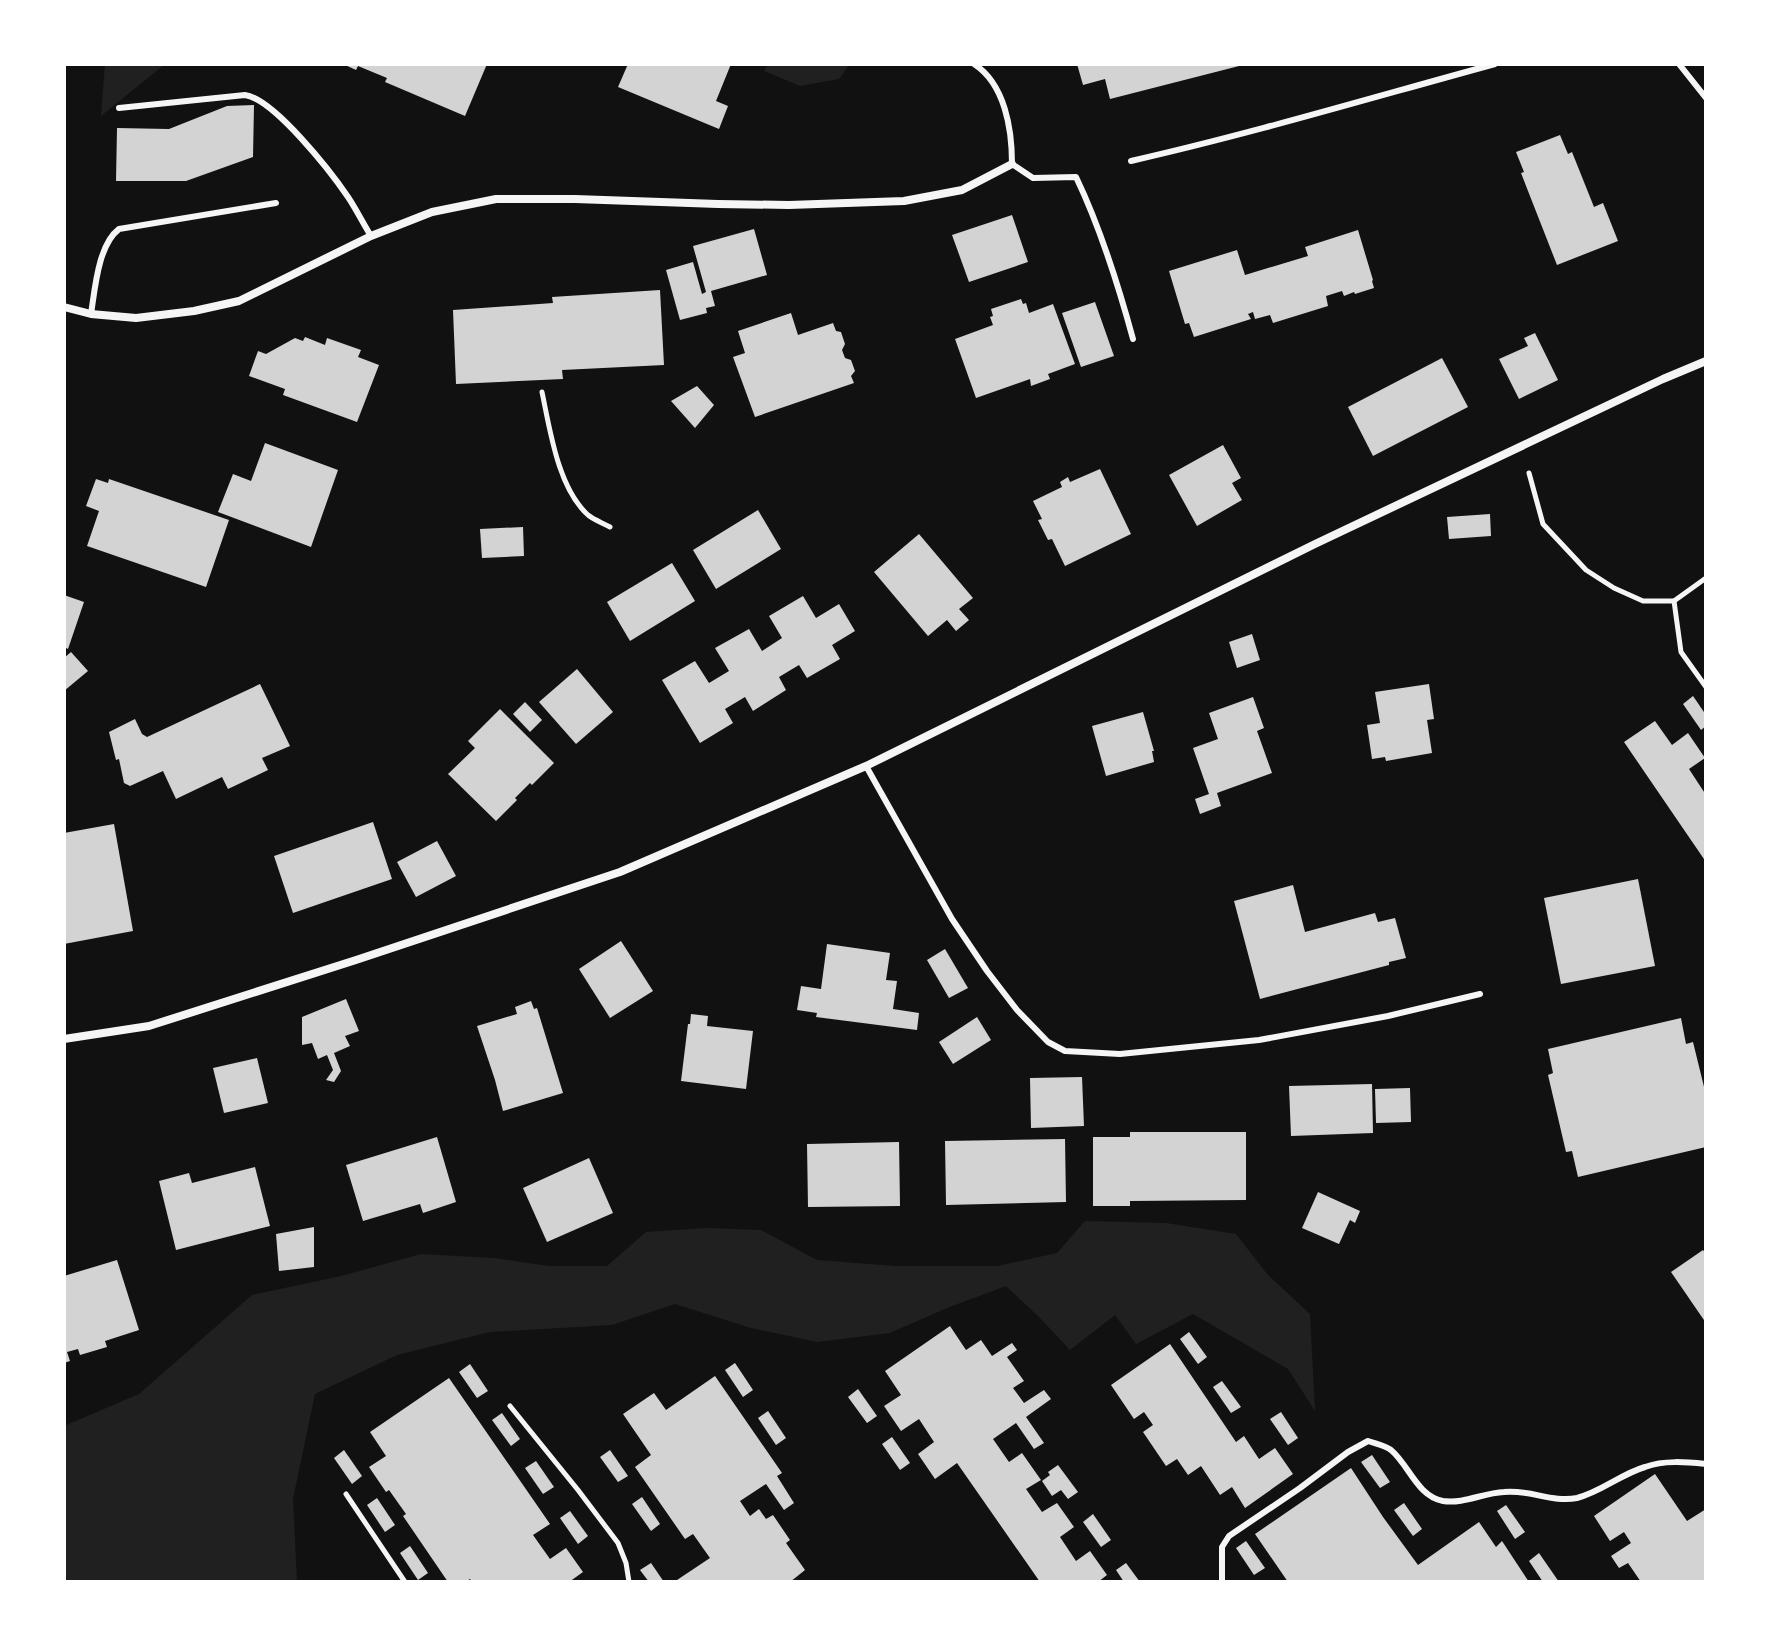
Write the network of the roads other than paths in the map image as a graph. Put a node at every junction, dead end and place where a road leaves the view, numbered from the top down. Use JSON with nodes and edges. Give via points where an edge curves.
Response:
{"nodes":[{"id":1,"x":974,"y":64,"type":"edge"},
{"id":2,"x":1495,"y":64,"type":"edge"},
{"id":3,"x":1679,"y":64,"type":"edge"},
{"id":4,"x":1706,"y":98,"type":"edge"},
{"id":5,"x":119,"y":108,"type":"dead end"},
{"id":6,"x":1131,"y":161,"type":"dead end"},
{"id":7,"x":1012,"y":164,"type":"junction"},
{"id":8,"x":276,"y":203,"type":"dead end"},
{"id":9,"x":371,"y":236,"type":"junction"},
{"id":10,"x":64,"y":307,"type":"edge"},
{"id":11,"x":91,"y":314,"type":"junction"},
{"id":12,"x":1133,"y":339,"type":"dead end"},
{"id":13,"x":1706,"y":361,"type":"edge"},
{"id":14,"x":866,"y":766,"type":"junction"},
{"id":15,"x":1480,"y":994,"type":"dead end"},
{"id":16,"x":64,"y":1039,"type":"edge"},
{"id":17,"x":1706,"y":1464,"type":"edge"},
{"id":18,"x":1222,"y":1582,"type":"edge"}],
"edges":[{"from":1,"to":7,"type":"lane","via":[[1000,94]]},
{"from":2,"to":6,"type":"lane"},
{"from":3,"to":4,"type":"lane"},
{"from":5,"to":9,"type":"lane","via":[[245,95],[260,99],[295,132],[347,196]]},
{"from":7,"to":9,"type":"street","via":[[962,190],[904,201],[775,205],[496,199],[432,212]]},
{"from":7,"to":12,"type":"lane","via":[[1033,178],[1076,177],[1119,287]]},
{"from":8,"to":11,"type":"lane","via":[[119,229],[107,240]]},
{"from":9,"to":11,"type":"street","via":[[239,301],[136,318]]},
{"from":10,"to":11,"type":"street"},
{"from":13,"to":14,"type":"street","via":[[1315,544]]},
{"from":14,"to":15,"type":"lane","via":[[945,908],[987,971],[1027,1021],[1065,1051],[1120,1054],[1259,1040]]},
{"from":14,"to":16,"type":"street","via":[[620,872],[149,1026]]},
{"from":17,"to":18,"type":"lane","via":[[1643,1467],[1572,1499],[1503,1492],[1453,1502],[1432,1498],[1393,1452],[1368,1441],[1229,1536],[1222,1547]]}]}
